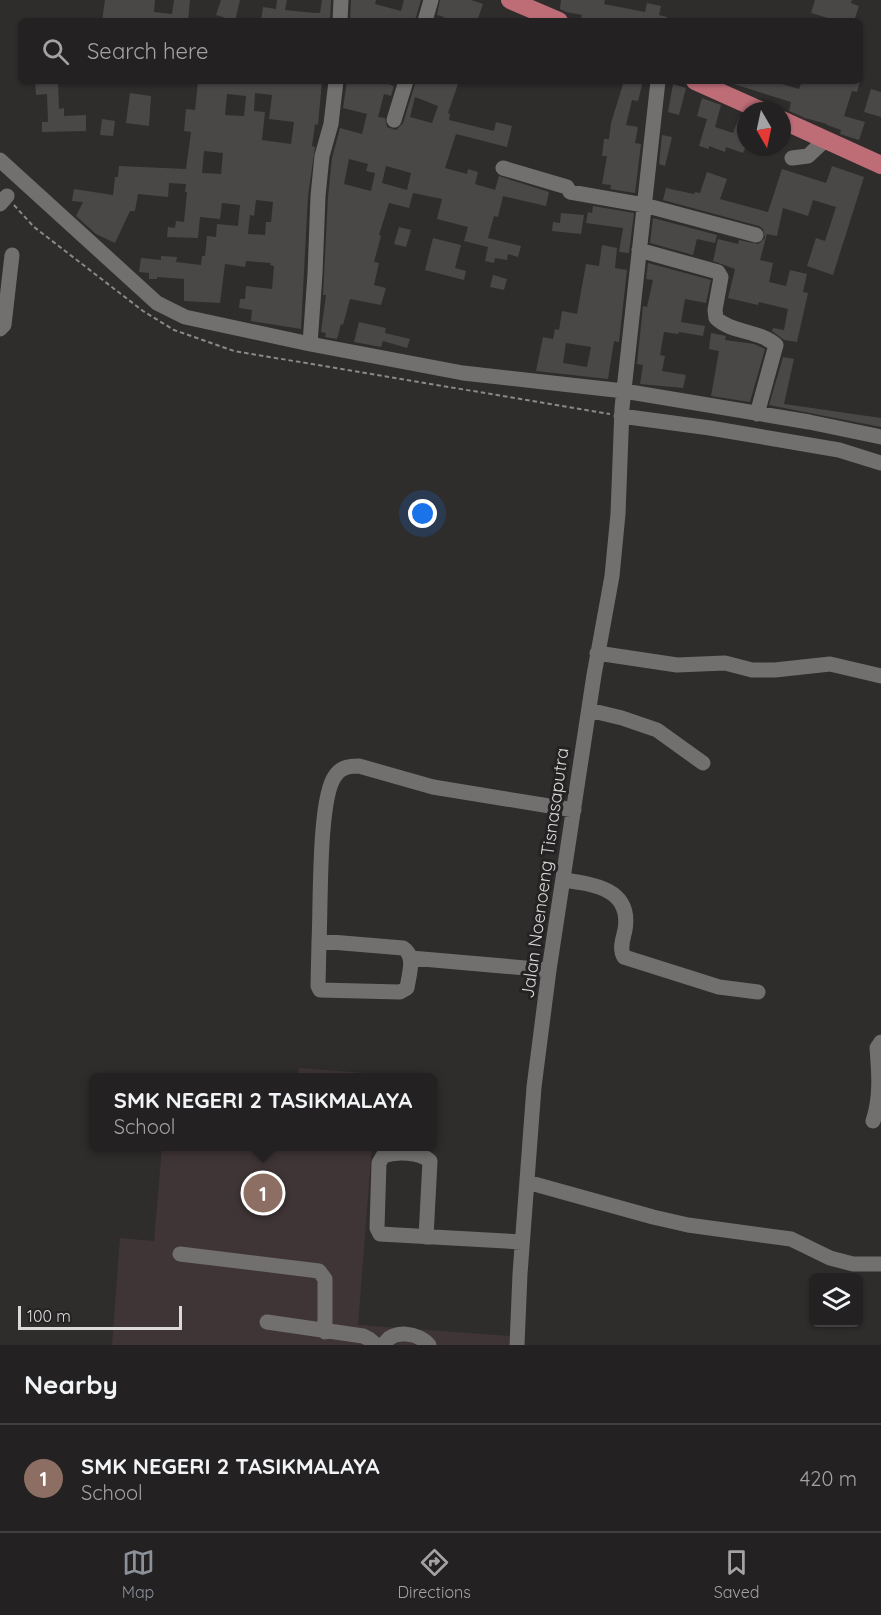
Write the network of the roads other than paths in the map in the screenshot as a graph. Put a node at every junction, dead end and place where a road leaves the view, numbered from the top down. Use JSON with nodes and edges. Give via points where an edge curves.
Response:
{"nodes":[{"id":1,"x":341,"y":0,"type":"edge"},
{"id":2,"x":431,"y":0,"type":"edge"},
{"id":3,"x":510,"y":0,"type":"edge"},
{"id":4,"x":537,"y":5,"type":"edge"},
{"id":5,"x":340,"y":18,"type":"edge"},
{"id":6,"x":426,"y":18,"type":"edge"},
{"id":7,"x":555,"y":18,"type":"edge"},
{"id":8,"x":336,"y":84,"type":"edge"},
{"id":9,"x":405,"y":84,"type":"edge"},
{"id":10,"x":658,"y":84,"type":"edge"},
{"id":11,"x":702,"y":84,"type":"edge"},
{"id":12,"x":742,"y":102,"type":"edge"},
{"id":13,"x":394,"y":120,"type":"dead end"},
{"id":14,"x":791,"y":124,"type":"edge"},
{"id":15,"x":825,"y":140,"type":"junction"},
{"id":16,"x":792,"y":158,"type":"dead end"},
{"id":17,"x":0,"y":160,"type":"edge"},
{"id":18,"x":881,"y":165,"type":"edge"},
{"id":19,"x":503,"y":168,"type":"dead end"},
{"id":20,"x":644,"y":205,"type":"junction"},
{"id":21,"x":756,"y":235,"type":"dead end"},
{"id":22,"x":639,"y":250,"type":"junction"},
{"id":23,"x":12,"y":255,"type":"dead end"},
{"id":24,"x":0,"y":329,"type":"edge"},
{"id":25,"x":310,"y":344,"type":"junction"},
{"id":26,"x":622,"y":403,"type":"junction"},
{"id":27,"x":757,"y":414,"type":"junction"},
{"id":28,"x":881,"y":437,"type":"edge"},
{"id":29,"x":881,"y":464,"type":"edge"},
{"id":30,"x":597,"y":653,"type":"junction"},
{"id":31,"x":881,"y":676,"type":"edge"},
{"id":32,"x":589,"y":710,"type":"junction"},
{"id":33,"x":703,"y":763,"type":"dead end"},
{"id":34,"x":574,"y":810,"type":"junction"},
{"id":35,"x":563,"y":880,"type":"junction"},
{"id":36,"x":319,"y":941,"type":"junction"},
{"id":37,"x":411,"y":958,"type":"junction"},
{"id":38,"x":549,"y":970,"type":"junction"},
{"id":39,"x":758,"y":992,"type":"dead end"},
{"id":40,"x":881,"y":1042,"type":"edge"},
{"id":41,"x":873,"y":1121,"type":"dead end"},
{"id":42,"x":527,"y":1182,"type":"junction"},
{"id":43,"x":426,"y":1237,"type":"junction"},
{"id":44,"x":522,"y":1242,"type":"junction"},
{"id":45,"x":180,"y":1254,"type":"dead end"},
{"id":46,"x":881,"y":1264,"type":"edge"},
{"id":47,"x":267,"y":1322,"type":"dead end"},
{"id":48,"x":325,"y":1332,"type":"junction"},
{"id":49,"x":376,"y":1345,"type":"edge"},
{"id":50,"x":384,"y":1345,"type":"edge"},
{"id":51,"x":429,"y":1345,"type":"edge"},
{"id":52,"x":517,"y":1345,"type":"edge"}],
"edges":[{"from":1,"to":5,"type":"street"},
{"from":2,"to":6,"type":"street"},
{"from":3,"to":4,"type":"main road"},
{"from":4,"to":7,"type":"main road"},
{"from":8,"to":25,"type":"street","via":[[318,196]]},
{"from":9,"to":13,"type":"street"},
{"from":10,"to":20,"type":"street","name":"Jalan Noenoeng Tisnasaputra"},
{"from":11,"to":12,"type":"main road"},
{"from":14,"to":15,"type":"main road"},
{"from":15,"to":16,"type":"street","via":[[807,156]]},
{"from":15,"to":18,"type":"main road"},
{"from":17,"to":25,"type":"street","via":[[157,303],[185,317]]},
{"from":19,"to":20,"type":"street","via":[[567,187],[570,192]]},
{"from":20,"to":21,"type":"street"},
{"from":20,"to":22,"type":"street","name":"Jalan Noenoeng Tisnasaputra"},
{"from":22,"to":26,"type":"street","name":"Jalan Noenoeng Tisnasaputra"},
{"from":22,"to":27,"type":"street","via":[[718,273],[721,277],[716,318],[776,345]]},
{"from":23,"to":24,"type":"street","via":[[4,325]]},
{"from":25,"to":26,"type":"street"},
{"from":26,"to":27,"type":"street"},
{"from":26,"to":29,"type":"street","via":[[710,428],[839,450]]},
{"from":26,"to":30,"type":"street","name":"Jalan Noenoeng Tisnasaputra","via":[[612,576]]},
{"from":27,"to":28,"type":"street"},
{"from":30,"to":31,"type":"street","via":[[677,665],[725,663],[752,670],[830,664]]},
{"from":30,"to":32,"type":"street","name":"Jalan Noenoeng Tisnasaputra"},
{"from":32,"to":33,"type":"street","via":[[657,730]]},
{"from":32,"to":34,"type":"street","name":"Jalan Noenoeng Tisnasaputra"},
{"from":34,"to":35,"type":"street","name":"Jalan Noenoeng Tisnasaputra"},
{"from":34,"to":36,"type":"street","via":[[433,787],[359,766],[341,769],[331,783],[323,824]]},
{"from":35,"to":38,"type":"street","name":"Jalan Noenoeng Tisnasaputra"},
{"from":35,"to":39,"type":"street","via":[[603,887],[620,901],[625,909],[624,957],[719,987]]},
{"from":36,"to":37,"type":"street","via":[[403,948]]},
{"from":36,"to":37,"type":"street","via":[[318,986],[324,991],[404,991]]},
{"from":37,"to":38,"type":"street"},
{"from":38,"to":42,"type":"street","name":"Jalan Noenoeng Tisnasaputra"},
{"from":40,"to":41,"type":"street","via":[[877,1048],[878,1108]]},
{"from":42,"to":44,"type":"street","name":"Jalan Noenoeng Tisnasaputra"},
{"from":42,"to":46,"type":"street","via":[[665,1220],[791,1239],[830,1258],[853,1264]]},
{"from":43,"to":43,"type":"street","via":[[430,1161],[422,1156],[383,1156],[379,1163],[379,1233]]},
{"from":43,"to":44,"type":"street"},
{"from":44,"to":52,"type":"street","name":"Jalan Noenoeng Tisnasaputra"},
{"from":45,"to":48,"type":"street","via":[[319,1271],[325,1279]]},
{"from":47,"to":48,"type":"street"},
{"from":48,"to":49,"type":"street","via":[[363,1336]]},
{"from":50,"to":51,"type":"street","via":[[396,1334],[408,1334]]}]}
